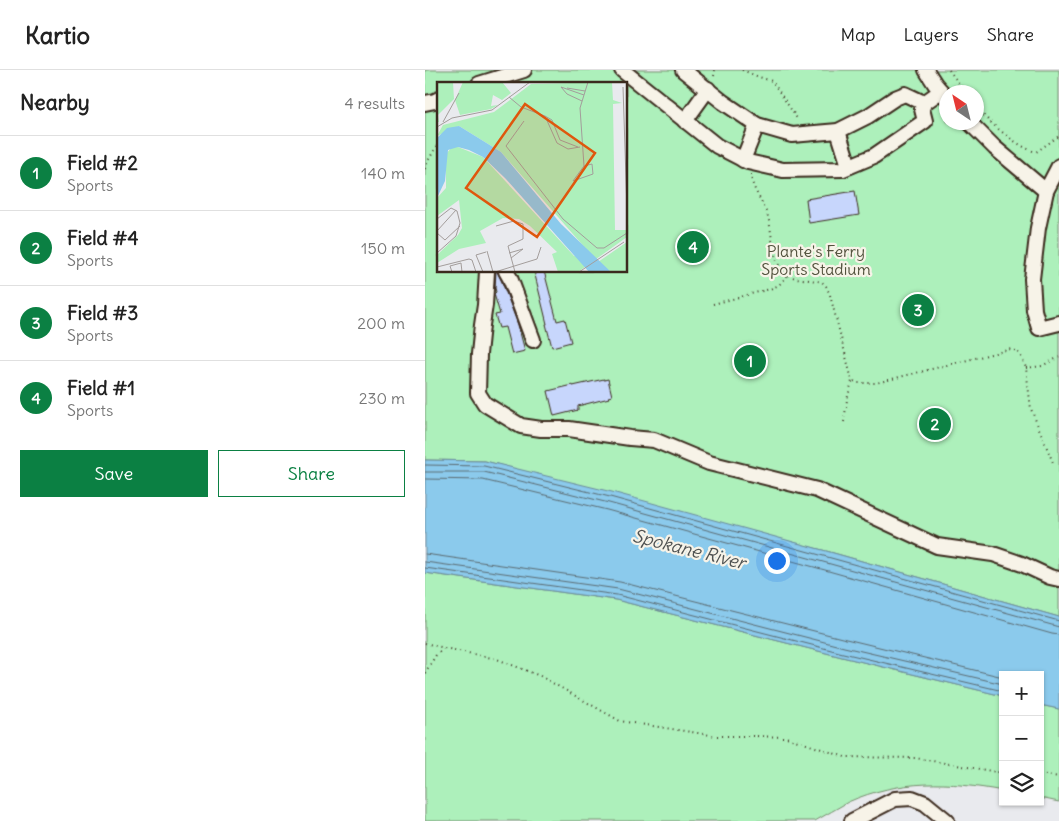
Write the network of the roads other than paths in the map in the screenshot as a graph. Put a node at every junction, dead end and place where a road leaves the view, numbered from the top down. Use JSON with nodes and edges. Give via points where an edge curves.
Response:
{"nodes":[{"id":1,"x":524,"y":70,"type":"edge"},
{"id":2,"x":622,"y":70,"type":"edge"},
{"id":3,"x":683,"y":70,"type":"edge"},
{"id":4,"x":926,"y":70,"type":"edge"},
{"id":5,"x":485,"y":82,"type":"edge"},
{"id":6,"x":939,"y":88,"type":"edge"},
{"id":7,"x":707,"y":89,"type":"junction"},
{"id":8,"x":939,"y":96,"type":"edge"},
{"id":9,"x":924,"y":103,"type":"junction"},
{"id":10,"x":685,"y":121,"type":"junction"},
{"id":11,"x":757,"y":125,"type":"junction"},
{"id":12,"x":977,"y":130,"type":"edge"},
{"id":13,"x":838,"y":132,"type":"junction"},
{"id":14,"x":748,"y":161,"type":"junction"},
{"id":15,"x":849,"y":166,"type":"junction"},
{"id":16,"x":1059,"y":166,"type":"edge"},
{"id":17,"x":1046,"y":191,"type":"junction"},
{"id":18,"x":487,"y":272,"type":"edge"},
{"id":19,"x":507,"y":272,"type":"edge"},
{"id":20,"x":1059,"y":322,"type":"edge"},
{"id":21,"x":533,"y":340,"type":"dead end"},
{"id":22,"x":1059,"y":579,"type":"edge"},
{"id":23,"x":852,"y":821,"type":"edge"},
{"id":24,"x":947,"y":821,"type":"edge"}],
"edges":[{"from":1,"to":5,"type":"lane"},
{"from":2,"to":10,"type":"lane"},
{"from":3,"to":7,"type":"lane"},
{"from":4,"to":6,"type":"lane"},
{"from":7,"to":10,"type":"lane"},
{"from":7,"to":11,"type":"lane"},
{"from":8,"to":9,"type":"lane"},
{"from":9,"to":13,"type":"lane","via":[[905,94]]},
{"from":9,"to":15,"type":"lane","via":[[925,121],[874,156]]},
{"from":10,"to":14,"type":"lane","via":[[717,146]]},
{"from":11,"to":13,"type":"lane","via":[[792,135]]},
{"from":11,"to":14,"type":"lane"},
{"from":12,"to":17,"type":"lane"},
{"from":13,"to":15,"type":"lane"},
{"from":14,"to":15,"type":"lane","via":[[783,170],[843,169]]},
{"from":16,"to":17,"type":"lane"},
{"from":17,"to":20,"type":"lane","via":[[1032,279],[1033,310],[1039,328]]},
{"from":18,"to":22,"type":"lane","via":[[478,393],[485,404],[521,426],[654,440],[709,463],[817,490],[937,546],[993,554]]},
{"from":19,"to":21,"type":"lane"},
{"from":23,"to":24,"type":"lane","via":[[895,799],[912,798],[925,803]]}]}
